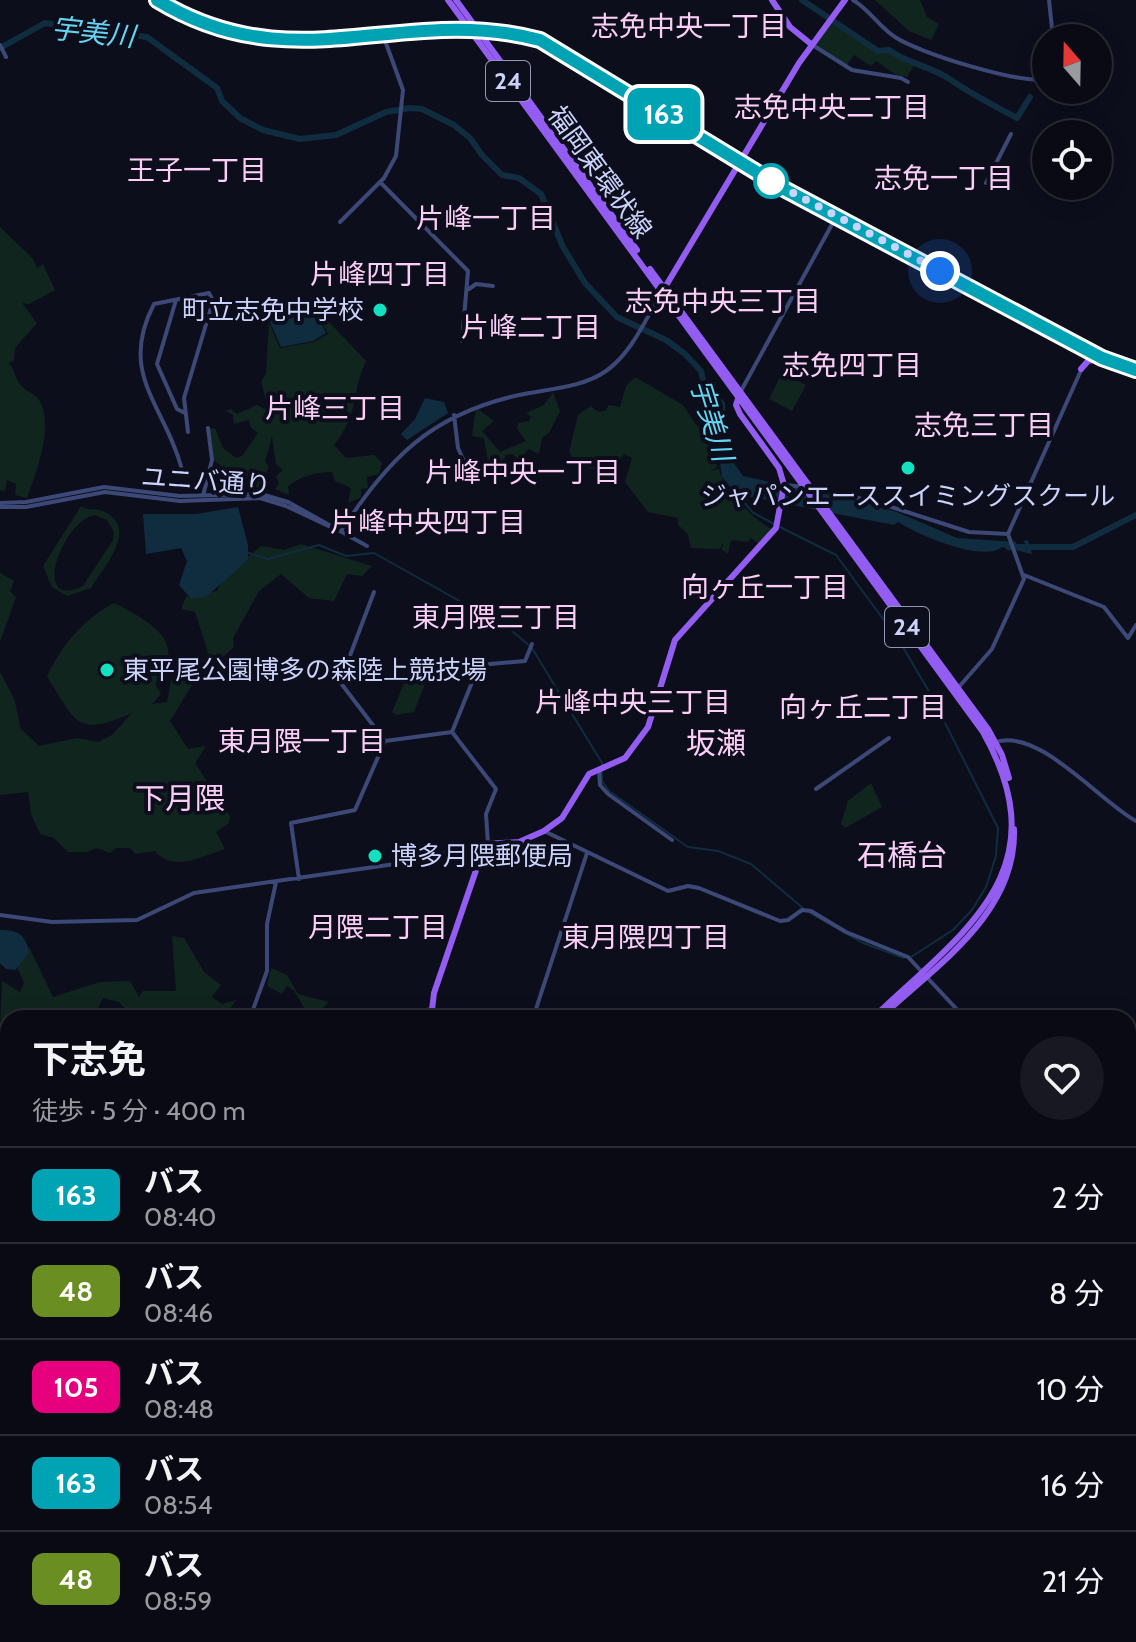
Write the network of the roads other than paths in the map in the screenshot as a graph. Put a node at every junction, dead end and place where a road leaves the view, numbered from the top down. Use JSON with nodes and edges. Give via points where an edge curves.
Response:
{"nodes":[{"id":1,"x":157,"y":0,"type":"edge"},
{"id":2,"x":448,"y":0,"type":"edge"},
{"id":3,"x":456,"y":0,"type":"edge"},
{"id":4,"x":772,"y":0,"type":"edge"},
{"id":5,"x":845,"y":0,"type":"edge"},
{"id":6,"x":853,"y":0,"type":"edge"},
{"id":7,"x":1049,"y":0,"type":"edge"},
{"id":8,"x":1052,"y":24,"type":"edge"},
{"id":9,"x":474,"y":28,"type":"junction"},
{"id":10,"x":383,"y":35,"type":"junction"},
{"id":11,"x":811,"y":44,"type":"junction"},
{"id":12,"x":0,"y":45,"type":"edge"},
{"id":13,"x":6,"y":57,"type":"dead end"},
{"id":14,"x":1032,"y":79,"type":"edge"},
{"id":15,"x":908,"y":82,"type":"dead end"},
{"id":16,"x":1011,"y":134,"type":"dead end"},
{"id":17,"x":740,"y":163,"type":"junction"},
{"id":18,"x":380,"y":182,"type":"junction"},
{"id":19,"x":986,"y":183,"type":"dead end"},
{"id":20,"x":836,"y":216,"type":"junction"},
{"id":21,"x":340,"y":222,"type":"dead end"},
{"id":22,"x":468,"y":271,"type":"junction"},
{"id":23,"x":481,"y":285,"type":"junction"},
{"id":24,"x":493,"y":286,"type":"dead end"},
{"id":25,"x":664,"y":290,"type":"junction"},
{"id":26,"x":468,"y":291,"type":"junction"},
{"id":27,"x":176,"y":299,"type":"junction"},
{"id":28,"x":462,"y":341,"type":"dead end"},
{"id":29,"x":1090,"y":351,"type":"junction"},
{"id":30,"x":1102,"y":358,"type":"junction"},
{"id":31,"x":1081,"y":369,"type":"junction"},
{"id":32,"x":1136,"y":370,"type":"edge"},
{"id":33,"x":740,"y":394,"type":"junction"},
{"id":34,"x":185,"y":413,"type":"junction"},
{"id":35,"x":454,"y":415,"type":"junction"},
{"id":36,"x":208,"y":428,"type":"dead end"},
{"id":37,"x":188,"y":432,"type":"dead end"},
{"id":38,"x":182,"y":470,"type":"dead end"},
{"id":39,"x":468,"y":470,"type":"dead end"},
{"id":40,"x":784,"y":486,"type":"junction"},
{"id":41,"x":808,"y":488,"type":"junction"},
{"id":42,"x":202,"y":498,"type":"junction"},
{"id":43,"x":0,"y":505,"type":"edge"},
{"id":44,"x":341,"y":531,"type":"junction"},
{"id":45,"x":1008,"y":535,"type":"junction"},
{"id":46,"x":367,"y":546,"type":"dead end"},
{"id":47,"x":1024,"y":575,"type":"junction"},
{"id":48,"x":374,"y":592,"type":"dead end"},
{"id":49,"x":1136,"y":625,"type":"edge"},
{"id":50,"x":532,"y":644,"type":"dead end"},
{"id":51,"x":956,"y":691,"type":"junction"},
{"id":52,"x":452,"y":732,"type":"junction"},
{"id":53,"x":889,"y":738,"type":"dead end"},
{"id":54,"x":385,"y":741,"type":"junction"},
{"id":55,"x":993,"y":744,"type":"junction"},
{"id":56,"x":599,"y":768,"type":"junction"},
{"id":57,"x":816,"y":789,"type":"dead end"},
{"id":58,"x":1136,"y":821,"type":"edge"},
{"id":59,"x":544,"y":831,"type":"junction"},
{"id":60,"x":672,"y":840,"type":"dead end"},
{"id":61,"x":486,"y":844,"type":"junction"},
{"id":62,"x":588,"y":853,"type":"junction"},
{"id":63,"x":299,"y":879,"type":"junction"},
{"id":64,"x":276,"y":882,"type":"junction"},
{"id":65,"x":0,"y":915,"type":"edge"},
{"id":66,"x":923,"y":974,"type":"junction"},
{"id":67,"x":431,"y":1009,"type":"joint"},
{"id":68,"x":253,"y":1010,"type":"edge"},
{"id":69,"x":427,"y":1010,"type":"edge"},
{"id":70,"x":536,"y":1010,"type":"edge"},
{"id":71,"x":882,"y":1010,"type":"edge"},
{"id":72,"x":888,"y":1010,"type":"edge"},
{"id":73,"x":957,"y":1010,"type":"edge"}],
"edges":[{"from":1,"to":10,"type":"main road","via":[[215,28],[274,41]]},
{"from":2,"to":9,"type":"main road","name":"福岡東環状線","number":"24"},
{"from":3,"to":9,"type":"main road","name":"福岡東環状線","number":"24"},
{"from":4,"to":11,"type":"main road","via":[[790,27]]},
{"from":5,"to":11,"type":"main road","name":"福岡東環状線"},
{"from":6,"to":14,"type":"street","via":[[909,44]]},
{"from":7,"to":8,"type":"street"},
{"from":9,"to":10,"type":"main road"},
{"from":9,"to":17,"type":"main road","via":[[540,40]]},
{"from":9,"to":25,"type":"main road","name":"福岡東環状線","number":"24"},
{"from":10,"to":18,"type":"street","via":[[401,81],[402,103],[394,164]]},
{"from":11,"to":15,"type":"street","via":[[853,70]]},
{"from":11,"to":17,"type":"main road","name":"福岡東環状線"},
{"from":12,"to":13,"type":"street"},
{"from":16,"to":19,"type":"street"},
{"from":17,"to":20,"type":"main road"},
{"from":17,"to":25,"type":"main road","name":"福岡東環状線"},
{"from":18,"to":21,"type":"street"},
{"from":18,"to":22,"type":"street"},
{"from":20,"to":29,"type":"main road"},
{"from":20,"to":33,"type":"street"},
{"from":22,"to":23,"type":"street"},
{"from":22,"to":26,"type":"street"},
{"from":23,"to":24,"type":"street"},
{"from":23,"to":26,"type":"street","via":[[471,285]]},
{"from":25,"to":33,"type":"main road","name":"福岡東環状線","number":"24"},
{"from":25,"to":35,"type":"street","via":[[619,360],[589,380],[491,401]]},
{"from":26,"to":28,"type":"street"},
{"from":27,"to":34,"type":"street","via":[[157,364],[177,409]]},
{"from":27,"to":34,"type":"street","via":[[209,293],[214,297],[187,385]]},
{"from":27,"to":38,"type":"street","via":[[154,304],[143,324],[140,357],[148,394]]},
{"from":29,"to":30,"type":"main road"},
{"from":29,"to":31,"type":"street"},
{"from":30,"to":31,"type":"main road"},
{"from":30,"to":32,"type":"main road"},
{"from":31,"to":45,"type":"street"},
{"from":33,"to":40,"type":"main road","name":"福岡東環状線","number":"24","via":[[740,414],[779,468]]},
{"from":33,"to":41,"type":"main road","name":"福岡東環状線","number":"24"},
{"from":34,"to":37,"type":"street"},
{"from":35,"to":39,"type":"street","via":[[458,448]]},
{"from":35,"to":44,"type":"street","via":[[396,457]]},
{"from":36,"to":42,"type":"street","via":[[212,460]]},
{"from":40,"to":41,"type":"street"},
{"from":40,"to":56,"type":"main road","via":[[777,525],[675,640],[644,736],[625,758]]},
{"from":41,"to":45,"type":"street","via":[[876,502],[969,532]]},
{"from":41,"to":51,"type":"main road","number":"24"},
{"from":42,"to":43,"type":"street","name":"ユニバ通り","via":[[104,487],[26,505]]},
{"from":42,"to":44,"type":"street","name":"ユニバ通り","via":[[243,493],[276,497]]},
{"from":44,"to":46,"type":"street","name":"ユニバ通り"},
{"from":45,"to":47,"type":"street"},
{"from":47,"to":49,"type":"street","via":[[1104,607],[1128,638]]},
{"from":47,"to":51,"type":"street","via":[[993,647]]},
{"from":48,"to":54,"type":"street","via":[[340,682]]},
{"from":50,"to":52,"type":"street","via":[[525,661],[479,665]]},
{"from":51,"to":55,"type":"main road","number":"24"},
{"from":52,"to":54,"type":"street"},
{"from":52,"to":61,"type":"street","via":[[496,789],[486,814]]},
{"from":53,"to":57,"type":"street"},
{"from":54,"to":63,"type":"street","via":[[355,810],[291,823]]},
{"from":55,"to":58,"type":"street","via":[[1013,739],[1027,744]]},
{"from":55,"to":66,"type":"main road","number":"24","via":[[1008,772],[1013,803],[1015,845],[1009,869],[978,926]]},
{"from":56,"to":59,"type":"main road","via":[[583,782],[562,818]]},
{"from":56,"to":60,"type":"street","via":[[600,785],[608,794]]},
{"from":59,"to":61,"type":"main road","via":[[519,842]]},
{"from":59,"to":62,"type":"street"},
{"from":61,"to":63,"type":"street"},
{"from":61,"to":67,"type":"main road"},
{"from":62,"to":66,"type":"street","via":[[656,887],[699,888],[780,921],[811,911],[897,952]]},
{"from":62,"to":70,"type":"street"},
{"from":63,"to":64,"type":"street"},
{"from":64,"to":65,"type":"street","via":[[194,893],[149,916],[122,922],[52,922]]},
{"from":64,"to":68,"type":"street","via":[[267,924],[267,971]]},
{"from":66,"to":71,"type":"main road","number":"24"},
{"from":66,"to":72,"type":"main road","number":"24"},
{"from":66,"to":73,"type":"street"},
{"from":67,"to":69,"type":"street"}]}
